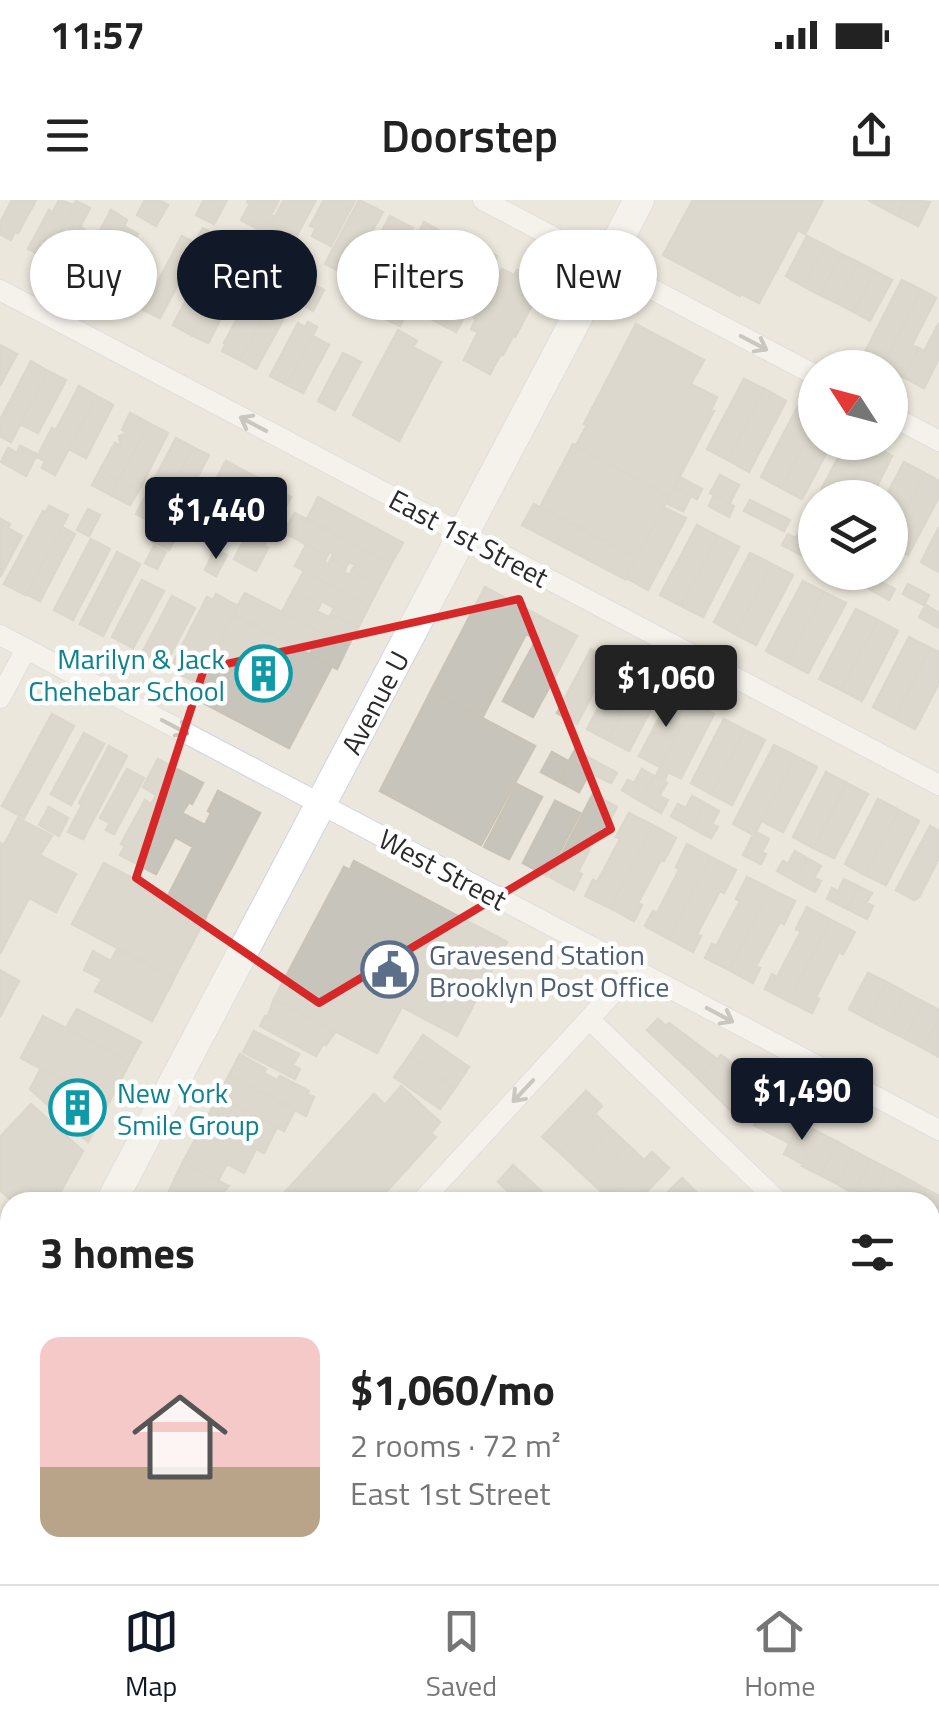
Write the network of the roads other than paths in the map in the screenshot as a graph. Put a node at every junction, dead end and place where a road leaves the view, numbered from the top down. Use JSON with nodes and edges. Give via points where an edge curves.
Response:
{"nodes":[{"id":1,"x":483,"y":200,"type":"edge"},
{"id":2,"x":639,"y":200,"type":"edge"},
{"id":3,"x":539,"y":230,"type":"edge"},
{"id":4,"x":623,"y":230,"type":"edge"},
{"id":5,"x":0,"y":290,"type":"edge"},
{"id":6,"x":657,"y":292,"type":"edge"},
{"id":7,"x":576,"y":320,"type":"edge"},
{"id":8,"x":798,"y":366,"type":"edge"},
{"id":9,"x":908,"y":424,"type":"edge"},
{"id":10,"x":939,"y":440,"type":"edge"},
{"id":11,"x":463,"y":534,"type":"junction"},
{"id":12,"x":0,"y":635,"type":"edge"},
{"id":13,"x":26,"y":649,"type":"junction"},
{"id":14,"x":0,"y":698,"type":"edge"},
{"id":15,"x":939,"y":785,"type":"edge"},
{"id":16,"x":321,"y":804,"type":"junction"},
{"id":17,"x":634,"y":970,"type":"junction"},
{"id":18,"x":590,"y":1019,"type":"junction"},
{"id":19,"x":939,"y":1130,"type":"edge"},
{"id":20,"x":117,"y":1192,"type":"edge"},
{"id":21,"x":429,"y":1192,"type":"edge"},
{"id":22,"x":769,"y":1192,"type":"edge"}],
"edges":[{"from":1,"to":3,"type":"street"},
{"from":2,"to":4,"type":"main road","name":"Avenue U"},
{"from":11,"to":5,"type":"street","name":"East 1st Street","one_way":true},
{"from":6,"to":8,"type":"street","one_way":true},
{"from":7,"to":11,"type":"main road","name":"Avenue U"},
{"from":9,"to":10,"type":"street"},
{"from":11,"to":15,"type":"street","name":"East 1st Street"},
{"from":11,"to":16,"type":"main road","name":"Avenue U"},
{"from":12,"to":13,"type":"street","name":"West Street"},
{"from":13,"to":14,"type":"street"},
{"from":13,"to":16,"type":"street","name":"West Street","one_way":true},
{"from":16,"to":17,"type":"street","name":"West Street"},
{"from":16,"to":20,"type":"main road","name":"Avenue U"},
{"from":17,"to":18,"type":"street"},
{"from":17,"to":19,"type":"street","name":"West Street","one_way":true},
{"from":18,"to":21,"type":"street","one_way":true},
{"from":18,"to":22,"type":"street"}]}
